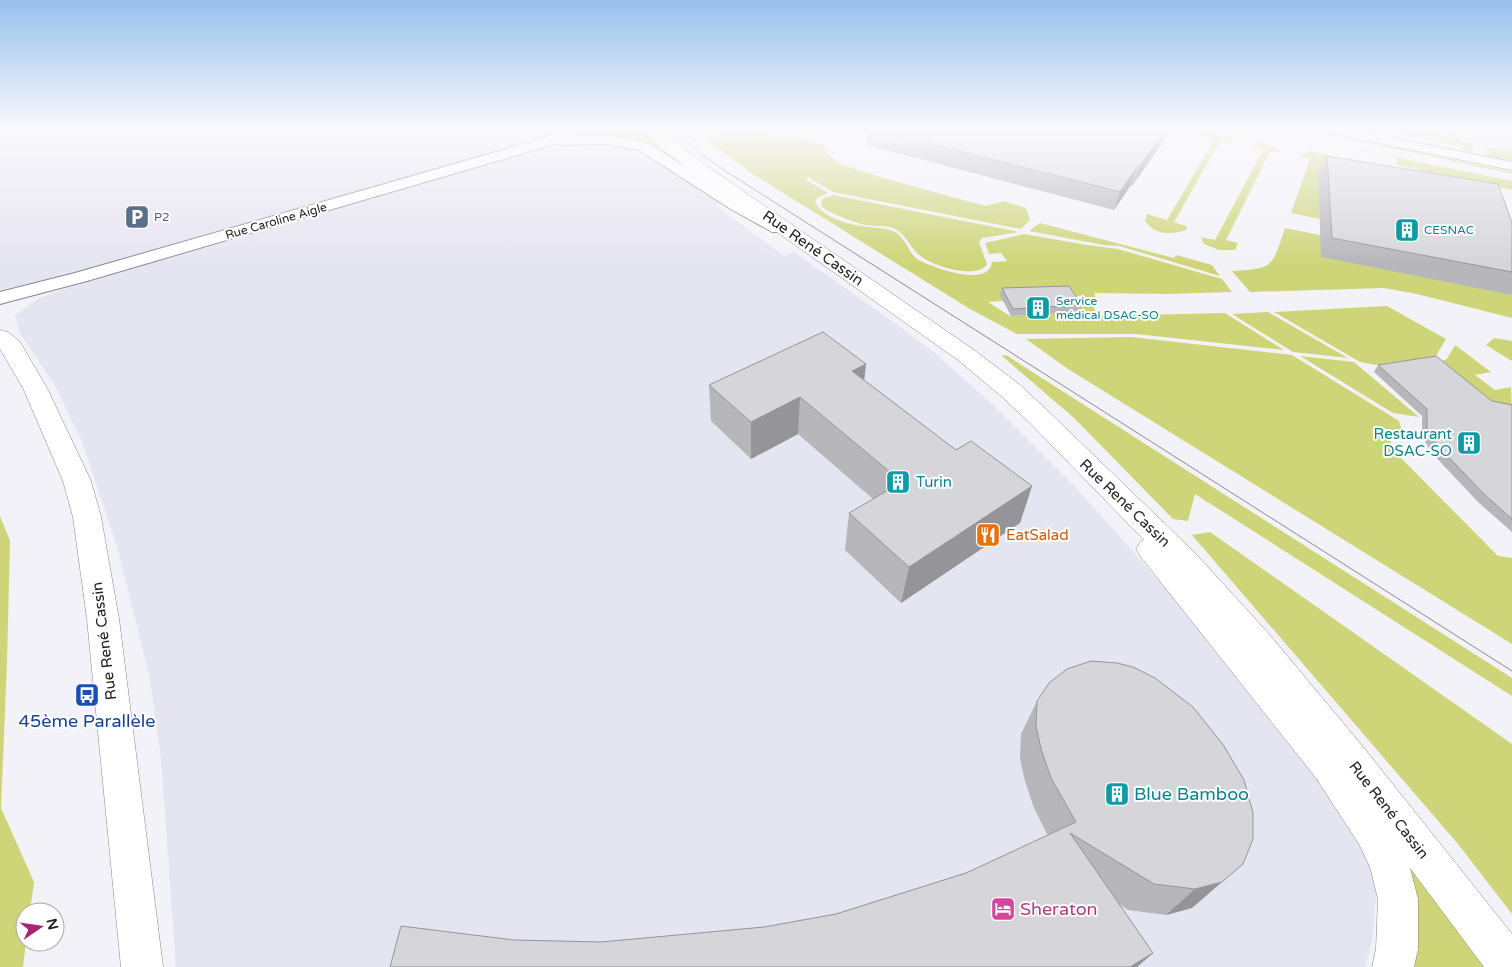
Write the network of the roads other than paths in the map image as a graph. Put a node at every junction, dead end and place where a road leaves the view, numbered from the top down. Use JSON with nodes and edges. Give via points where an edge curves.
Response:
{"nodes":[{"id":1,"x":435,"y":174,"type":"edge"},
{"id":2,"x":688,"y":174,"type":"edge"},
{"id":3,"x":706,"y":174,"type":"edge"},
{"id":4,"x":801,"y":241,"type":"junction"},
{"id":5,"x":73,"y":279,"type":"junction"},
{"id":6,"x":0,"y":298,"type":"edge"},
{"id":7,"x":0,"y":315,"type":"edge"},
{"id":8,"x":0,"y":337,"type":"edge"},
{"id":9,"x":1097,"y":476,"type":"junction"},
{"id":10,"x":142,"y":967,"type":"edge"},
{"id":11,"x":1393,"y":967,"type":"edge"},
{"id":12,"x":1511,"y":967,"type":"edge"}],
"edges":[{"from":1,"to":5,"type":"street","name":"Rue Caroline Aigle"},
{"from":2,"to":4,"type":"street","via":[[735,205]]},
{"from":3,"to":4,"type":"street","name":"Rue René Cassin"},
{"from":4,"to":9,"type":"street","name":"Rue René Cassin","via":[[978,363]]},
{"from":5,"to":6,"type":"street","name":"Rue Caroline Aigle"},
{"from":5,"to":7,"type":"street","via":[[12,304]]},
{"from":8,"to":10,"type":"street","name":"Rue René Cassin","via":[[12,347],[35,388],[77,481],[87,516],[103,619]]},
{"from":9,"to":11,"type":"street","via":[[1165,569],[1329,766],[1373,830],[1390,864],[1398,899],[1397,949]]},
{"from":9,"to":12,"type":"street","name":"Rue René Cassin","via":[[1184,561],[1257,644]]}]}
